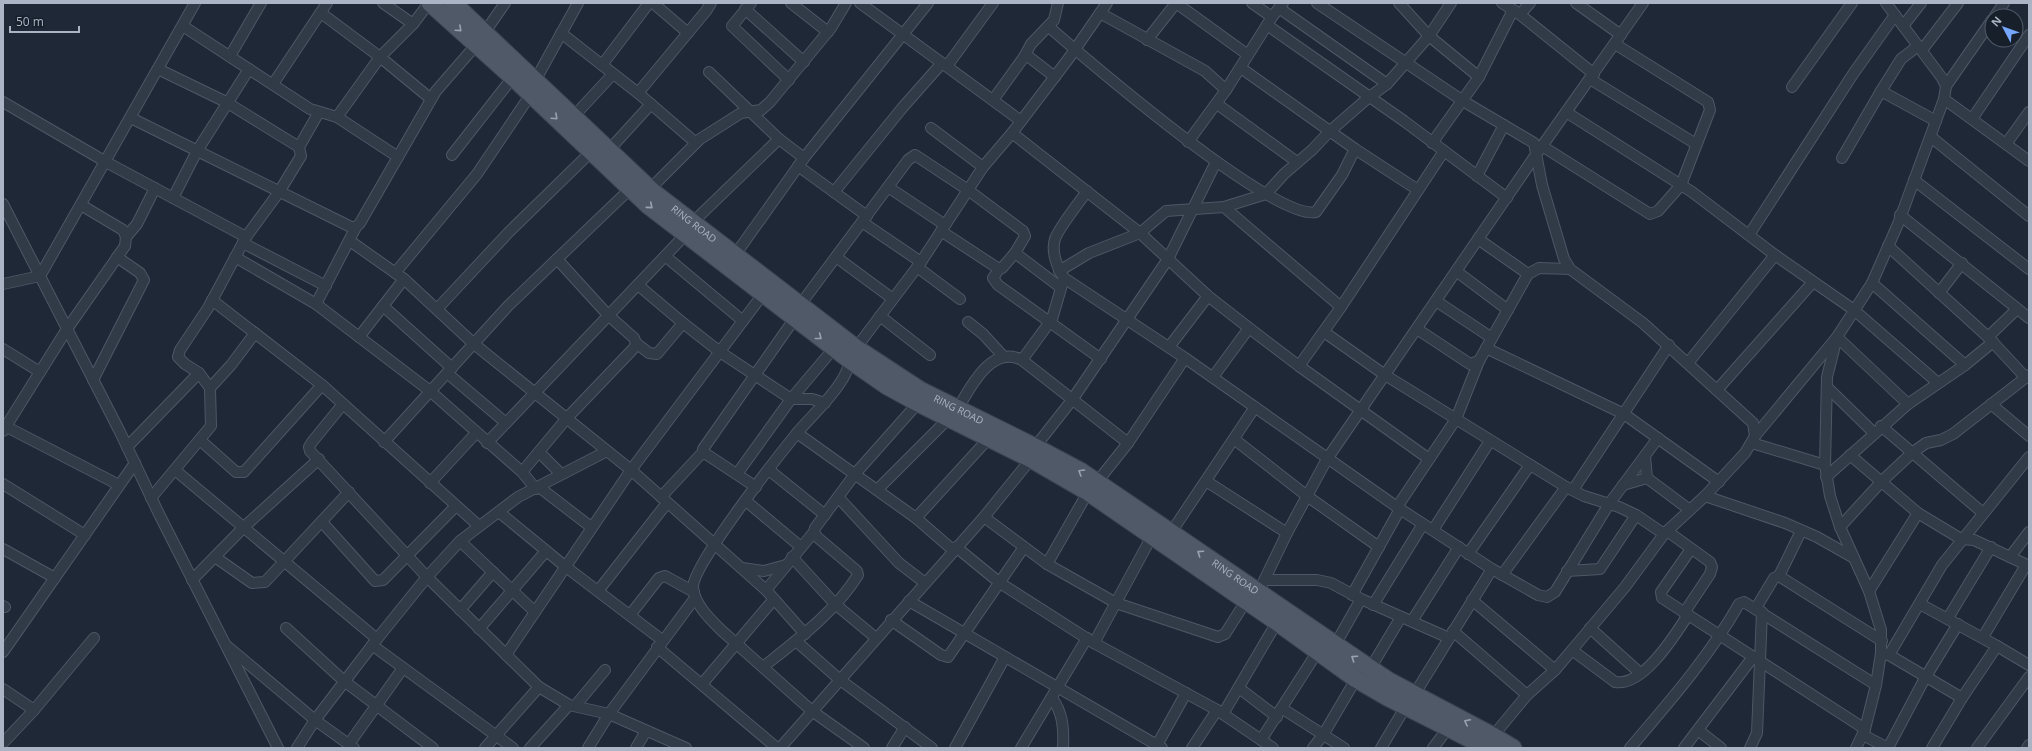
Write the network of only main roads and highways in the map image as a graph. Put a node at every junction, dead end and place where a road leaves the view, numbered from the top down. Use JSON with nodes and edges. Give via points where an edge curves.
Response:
{"nodes":[{"id":1,"x":429,"y":3,"type":"edge"},
{"id":2,"x":453,"y":3,"type":"edge"},
{"id":3,"x":480,"y":38,"type":"junction"},
{"id":4,"x":533,"y":87,"type":"junction"},
{"id":5,"x":690,"y":228,"type":"junction"},
{"id":6,"x":798,"y":312,"type":"junction"},
{"id":7,"x":854,"y":355,"type":"junction"},
{"id":8,"x":953,"y":414,"type":"junction"},
{"id":9,"x":1033,"y":453,"type":"junction"},
{"id":10,"x":1092,"y":487,"type":"junction"},
{"id":11,"x":1257,"y":591,"type":"junction"},
{"id":12,"x":1410,"y":700,"type":"junction"},
{"id":13,"x":1487,"y":744,"type":"edge"},
{"id":14,"x":1513,"y":748,"type":"edge"}],
"edges":[{"from":1,"to":3,"type":"main road","name":"RING ROAD","one_way":true},
{"from":2,"to":3,"type":"main road","name":"RING ROAD"},
{"from":3,"to":4,"type":"main road","name":"RING ROAD"},
{"from":3,"to":4,"type":"main road","name":"RING ROAD","via":[[513,77]]},
{"from":4,"to":5,"type":"main road","name":"RING ROAD","via":[[574,116]]},
{"from":4,"to":5,"type":"main road","name":"RING ROAD","one_way":true,"via":[[592,151],[649,206]]},
{"from":5,"to":6,"type":"main road","name":"RING ROAD","via":[[735,255]]},
{"from":5,"to":6,"type":"main road","name":"RING ROAD","via":[[763,294]]},
{"from":6,"to":7,"type":"main road","name":"RING ROAD"},
{"from":6,"to":7,"type":"main road","name":"RING ROAD","one_way":true,"via":[[834,348]]},
{"from":7,"to":8,"type":"main road","name":"RING ROAD","via":[[920,390]]},
{"from":7,"to":8,"type":"main road","name":"RING ROAD","via":[[888,386],[918,403]]},
{"from":8,"to":9,"type":"main road","name":"RING ROAD"},
{"from":8,"to":9,"type":"main road","name":"RING ROAD","via":[[989,438]]},
{"from":9,"to":10,"type":"main road","name":"RING ROAD"},
{"from":11,"to":10,"type":"main road","name":"RING ROAD","one_way":true},
{"from":10,"to":11,"type":"main road","name":"RING ROAD","via":[[1152,536]]},
{"from":12,"to":11,"type":"main road","name":"RING ROAD","one_way":true,"via":[[1370,669]]},
{"from":11,"to":12,"type":"main road","name":"RING ROAD","via":[[1277,622],[1318,652],[1356,679]]},
{"from":13,"to":12,"type":"main road","name":"RING ROAD","one_way":true},
{"from":12,"to":13,"type":"main road","name":"RING ROAD","via":[[1449,727]]},
{"from":13,"to":14,"type":"main road","name":"RING ROAD"}]}
